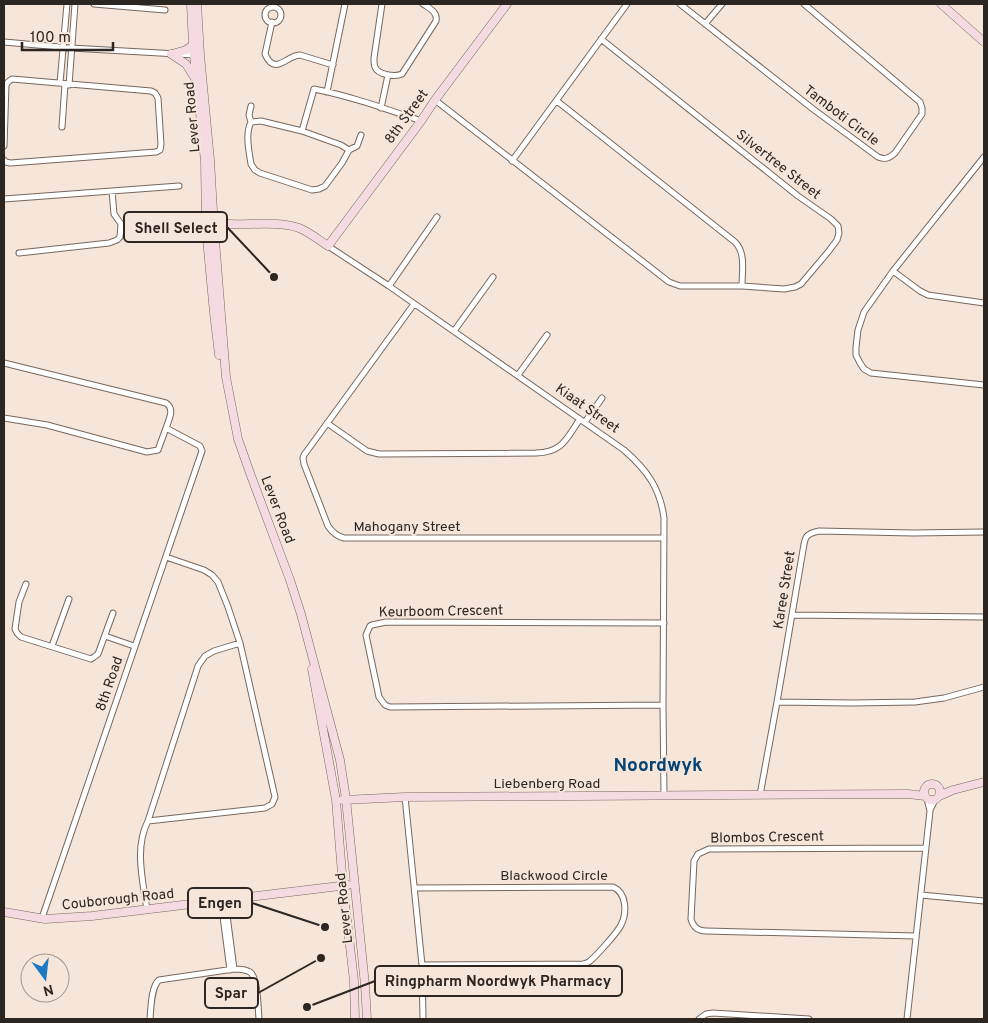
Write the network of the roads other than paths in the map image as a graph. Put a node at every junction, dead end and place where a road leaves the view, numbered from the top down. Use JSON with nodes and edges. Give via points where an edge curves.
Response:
{"nodes":[{"id":1,"x":67,"y":4,"type":"edge"},
{"id":2,"x":75,"y":4,"type":"edge"},
{"id":3,"x":94,"y":4,"type":"edge"},
{"id":4,"x":191,"y":4,"type":"edge"},
{"id":5,"x":197,"y":4,"type":"edge"},
{"id":6,"x":345,"y":4,"type":"edge"},
{"id":7,"x":382,"y":4,"type":"edge"},
{"id":8,"x":422,"y":4,"type":"edge"},
{"id":9,"x":507,"y":4,"type":"edge"},
{"id":10,"x":627,"y":4,"type":"edge"},
{"id":11,"x":680,"y":4,"type":"edge"},
{"id":12,"x":722,"y":4,"type":"edge"},
{"id":13,"x":804,"y":4,"type":"edge"},
{"id":14,"x":941,"y":4,"type":"edge"},
{"id":15,"x":275,"y":5,"type":"edge"},
{"id":16,"x":165,"y":10,"type":"dead end"},
{"id":17,"x":272,"y":22,"type":"junction"},
{"id":18,"x":705,"y":24,"type":"junction"},
{"id":19,"x":601,"y":39,"type":"junction"},
{"id":20,"x":4,"y":42,"type":"edge"},
{"id":21,"x":984,"y":42,"type":"edge"},
{"id":22,"x":193,"y":45,"type":"junction"},
{"id":23,"x":64,"y":48,"type":"junction"},
{"id":24,"x":71,"y":48,"type":"junction"},
{"id":25,"x":171,"y":54,"type":"junction"},
{"id":26,"x":197,"y":55,"type":"junction"},
{"id":27,"x":333,"y":65,"type":"junction"},
{"id":28,"x":388,"y":75,"type":"junction"},
{"id":29,"x":64,"y":84,"type":"junction"},
{"id":30,"x":196,"y":84,"type":"junction"},
{"id":31,"x":327,"y":92,"type":"junction"},
{"id":32,"x":435,"y":100,"type":"junction"},
{"id":33,"x":557,"y":101,"type":"junction"},
{"id":34,"x":251,"y":106,"type":"dead end"},
{"id":35,"x":381,"y":108,"type":"junction"},
{"id":36,"x":421,"y":121,"type":"junction"},
{"id":37,"x":251,"y":122,"type":"junction"},
{"id":38,"x":62,"y":127,"type":"dead end"},
{"id":39,"x":302,"y":131,"type":"junction"},
{"id":40,"x":361,"y":135,"type":"dead end"},
{"id":41,"x":4,"y":146,"type":"edge"},
{"id":42,"x":349,"y":150,"type":"junction"},
{"id":43,"x":984,"y":157,"type":"edge"},
{"id":44,"x":4,"y":160,"type":"edge"},
{"id":45,"x":512,"y":161,"type":"junction"},
{"id":46,"x":982,"y":164,"type":"edge"},
{"id":47,"x":179,"y":186,"type":"dead end"},
{"id":48,"x":112,"y":191,"type":"junction"},
{"id":49,"x":4,"y":199,"type":"edge"},
{"id":50,"x":437,"y":217,"type":"dead end"},
{"id":51,"x":121,"y":224,"type":"junction"},
{"id":52,"x":210,"y":224,"type":"junction"},
{"id":53,"x":142,"y":225,"type":"junction"},
{"id":54,"x":152,"y":228,"type":"junction"},
{"id":55,"x":121,"y":232,"type":"junction"},
{"id":56,"x":142,"y":232,"type":"junction"},
{"id":57,"x":328,"y":246,"type":"junction"},
{"id":58,"x":19,"y":253,"type":"dead end"},
{"id":59,"x":893,"y":271,"type":"junction"},
{"id":60,"x":494,"y":277,"type":"dead end"},
{"id":61,"x":389,"y":286,"type":"junction"},
{"id":62,"x":742,"y":286,"type":"junction"},
{"id":63,"x":984,"y":303,"type":"edge"},
{"id":64,"x":414,"y":304,"type":"junction"},
{"id":65,"x":454,"y":331,"type":"junction"},
{"id":66,"x":547,"y":335,"type":"dead end"},
{"id":67,"x":4,"y":363,"type":"edge"},
{"id":68,"x":518,"y":375,"type":"junction"},
{"id":69,"x":984,"y":386,"type":"edge"},
{"id":70,"x":602,"y":398,"type":"dead end"},
{"id":71,"x":4,"y":418,"type":"edge"},
{"id":72,"x":582,"y":421,"type":"junction"},
{"id":73,"x":327,"y":423,"type":"junction"},
{"id":74,"x":166,"y":428,"type":"junction"},
{"id":75,"x":984,"y":532,"type":"edge"},
{"id":76,"x":664,"y":538,"type":"junction"},
{"id":77,"x":166,"y":557,"type":"junction"},
{"id":78,"x":26,"y":584,"type":"dead end"},
{"id":79,"x":69,"y":599,"type":"dead end"},
{"id":80,"x":113,"y":613,"type":"dead end"},
{"id":81,"x":792,"y":615,"type":"junction"},
{"id":82,"x":984,"y":616,"type":"edge"},
{"id":83,"x":664,"y":623,"type":"junction"},
{"id":84,"x":105,"y":636,"type":"junction"},
{"id":85,"x":240,"y":643,"type":"junction"},
{"id":86,"x":52,"y":646,"type":"junction"},
{"id":87,"x":134,"y":646,"type":"junction"},
{"id":88,"x":984,"y":687,"type":"edge"},
{"id":89,"x":777,"y":702,"type":"junction"},
{"id":90,"x":663,"y":705,"type":"junction"},
{"id":91,"x":984,"y":782,"type":"edge"},
{"id":92,"x":926,"y":787,"type":"junction"},
{"id":93,"x":938,"y":788,"type":"junction"},
{"id":94,"x":953,"y":790,"type":"junction"},
{"id":95,"x":908,"y":794,"type":"junction"},
{"id":96,"x":760,"y":795,"type":"junction"},
{"id":97,"x":664,"y":796,"type":"junction"},
{"id":98,"x":406,"y":797,"type":"junction"},
{"id":99,"x":931,"y":798,"type":"junction"},
{"id":100,"x":346,"y":799,"type":"junction"},
{"id":101,"x":336,"y":800,"type":"junction"},
{"id":102,"x":148,"y":821,"type":"junction"},
{"id":103,"x":926,"y":848,"type":"junction"},
{"id":104,"x":355,"y":885,"type":"junction"},
{"id":105,"x":343,"y":886,"type":"junction"},
{"id":106,"x":415,"y":888,"type":"junction"},
{"id":107,"x":921,"y":895,"type":"junction"},
{"id":108,"x":223,"y":901,"type":"junction"},
{"id":109,"x":984,"y":901,"type":"edge"},
{"id":110,"x":147,"y":910,"type":"junction"},
{"id":111,"x":4,"y":912,"type":"edge"},
{"id":112,"x":42,"y":918,"type":"junction"},
{"id":113,"x":916,"y":936,"type":"junction"},
{"id":114,"x":422,"y":965,"type":"junction"},
{"id":115,"x":232,"y":969,"type":"junction"},
{"id":116,"x":150,"y":1019,"type":"edge"},
{"id":117,"x":259,"y":1019,"type":"edge"},
{"id":118,"x":355,"y":1019,"type":"edge"},
{"id":119,"x":367,"y":1019,"type":"edge"},
{"id":120,"x":423,"y":1019,"type":"edge"},
{"id":121,"x":699,"y":1019,"type":"edge"},
{"id":122,"x":809,"y":1019,"type":"edge"},
{"id":123,"x":906,"y":1019,"type":"edge"}],
"edges":[{"from":1,"to":23,"type":"street"},
{"from":2,"to":24,"type":"street"},
{"from":3,"to":16,"type":"street"},
{"from":4,"to":22,"type":"main road","name":"Lever Road"},
{"from":5,"to":26,"type":"main road","name":"Lever Road"},
{"from":6,"to":27,"type":"street"},
{"from":7,"to":28,"type":"street","via":[[374,66]]},
{"from":8,"to":28,"type":"street","via":[[435,13],[436,21],[402,74]]},
{"from":9,"to":32,"type":"main road","name":"8th Street"},
{"from":10,"to":19,"type":"street"},
{"from":11,"to":18,"type":"street","name":"Tamboti Circle"},
{"from":12,"to":18,"type":"street"},
{"from":13,"to":18,"type":"street","name":"Tamboti Circle","via":[[920,102],[922,114],[889,158],[883,159],[871,152]]},
{"from":14,"to":21,"type":"main road"},
{"from":15,"to":17,"type":"street","via":[[266,12],[266,17]]},
{"from":15,"to":17,"type":"street","via":[[281,12],[280,18]]},
{"from":17,"to":27,"type":"street","via":[[265,54],[274,64],[296,55]]},
{"from":19,"to":33,"type":"street"},
{"from":19,"to":62,"type":"street","name":"Silvertree Street","via":[[838,226],[837,240],[801,284],[784,289]]},
{"from":20,"to":23,"type":"street"},
{"from":22,"to":25,"type":"main road"},
{"from":22,"to":26,"type":"main road","name":"Lever Road"},
{"from":23,"to":24,"type":"street"},
{"from":23,"to":29,"type":"street"},
{"from":24,"to":25,"type":"street"},
{"from":24,"to":29,"type":"street"},
{"from":25,"to":26,"type":"street"},
{"from":25,"to":30,"type":"main road","via":[[188,66]]},
{"from":26,"to":30,"type":"main road","name":"Lever Road"},
{"from":26,"to":52,"type":"main road","name":"Lever Road","via":[[209,154]]},
{"from":27,"to":31,"type":"street"},
{"from":28,"to":35,"type":"street"},
{"from":29,"to":38,"type":"street"},
{"from":29,"to":41,"type":"street","via":[[16,79],[7,83]]},
{"from":29,"to":44,"type":"street","via":[[154,92],[158,101],[160,150],[10,163]]},
{"from":30,"to":52,"type":"main road","name":"Lever Road"},
{"from":31,"to":35,"type":"street"},
{"from":31,"to":39,"type":"street","via":[[314,89]]},
{"from":32,"to":36,"type":"main road","name":"8th Street"},
{"from":32,"to":45,"type":"street"},
{"from":33,"to":45,"type":"street"},
{"from":33,"to":62,"type":"street","via":[[735,242],[742,255]]},
{"from":34,"to":37,"type":"street"},
{"from":35,"to":36,"type":"street"},
{"from":36,"to":57,"type":"main road","name":"8th Street"},
{"from":37,"to":39,"type":"street","via":[[261,121]]},
{"from":37,"to":42,"type":"street","via":[[248,135],[251,164],[255,170],[312,190],[325,186]]},
{"from":39,"to":42,"type":"street"},
{"from":40,"to":42,"type":"street","via":[[357,146]]},
{"from":43,"to":46,"type":"street"},
{"from":45,"to":62,"type":"street","via":[[669,282],[680,286]]},
{"from":46,"to":59,"type":"street"},
{"from":47,"to":48,"type":"street"},
{"from":48,"to":49,"type":"street"},
{"from":48,"to":51,"type":"street","via":[[114,214]]},
{"from":50,"to":61,"type":"street"},
{"from":51,"to":53,"type":"street"},
{"from":51,"to":55,"type":"street"},
{"from":52,"to":54,"type":"street","name":"Kiaat Street"},
{"from":52,"to":57,"type":"main road","name":"Kiaat Street","via":[[295,227]]},
{"from":52,"to":100,"type":"main road","name":"Lever Road","via":[[226,377],[238,438],[302,614],[340,760]]},
{"from":52,"to":101,"type":"main road","name":"Lever Road","via":[[214,312],[230,415],[242,463],[299,616]]},
{"from":53,"to":54,"type":"street","via":[[148,222]]},
{"from":53,"to":56,"type":"street"},
{"from":54,"to":56,"type":"street","via":[[148,234]]},
{"from":55,"to":56,"type":"street"},
{"from":55,"to":58,"type":"street","via":[[119,239],[109,243]]},
{"from":57,"to":61,"type":"street","name":"Kiaat Street"},
{"from":59,"to":63,"type":"street","via":[[928,295]]},
{"from":59,"to":69,"type":"street","via":[[861,320],[856,356],[864,369],[871,373]]},
{"from":60,"to":65,"type":"street"},
{"from":61,"to":64,"type":"street","name":"Kiaat Street"},
{"from":64,"to":65,"type":"street","name":"Kiaat Street"},
{"from":64,"to":73,"type":"street","name":"Mahogany Street"},
{"from":65,"to":68,"type":"street","name":"Kiaat Street"},
{"from":66,"to":68,"type":"street"},
{"from":67,"to":74,"type":"street","via":[[164,402],[171,409]]},
{"from":68,"to":72,"type":"street","name":"Kiaat Street"},
{"from":70,"to":72,"type":"street"},
{"from":71,"to":74,"type":"street","via":[[47,425],[147,452],[158,450]]},
{"from":72,"to":73,"type":"street","via":[[558,449],[536,453],[379,454],[367,451]]},
{"from":72,"to":76,"type":"street","name":"Kiaat Street","via":[[624,450],[647,474],[661,500]]},
{"from":73,"to":76,"type":"street","name":"Mahogany Street","via":[[308,448],[303,461],[328,526],[340,537]]},
{"from":74,"to":77,"type":"street","name":"8th Road","via":[[200,446],[202,451]]},
{"from":75,"to":81,"type":"street","name":"Karee Street","via":[[810,533],[805,538]]},
{"from":76,"to":83,"type":"street","name":"Kiaat Street"},
{"from":77,"to":85,"type":"street","via":[[204,570],[215,578]]},
{"from":77,"to":87,"type":"street","name":"8th Road"},
{"from":78,"to":86,"type":"street","via":[[19,602],[16,632],[21,637]]},
{"from":79,"to":86,"type":"street"},
{"from":80,"to":84,"type":"street"},
{"from":81,"to":82,"type":"street"},
{"from":81,"to":89,"type":"street","name":"Karee Street"},
{"from":83,"to":90,"type":"street","name":"Kiaat Street"},
{"from":83,"to":90,"type":"street","name":"Keurboom Crescent","via":[[380,622],[370,626],[366,635],[379,697],[390,707]]},
{"from":84,"to":86,"type":"street","via":[[97,656],[91,658]]},
{"from":84,"to":87,"type":"street"},
{"from":85,"to":102,"type":"street","via":[[214,651],[201,661]]},
{"from":85,"to":102,"type":"street","via":[[275,794],[274,802],[254,810]]},
{"from":87,"to":112,"type":"street","name":"8th Road"},
{"from":88,"to":89,"type":"street","via":[[915,702]]},
{"from":89,"to":96,"type":"street","name":"Karee Street"},
{"from":90,"to":97,"type":"street","name":"Kiaat Street"},
{"from":91,"to":94,"type":"main road","name":"Liebenberg Road"},
{"from":92,"to":93,"type":"main road","name":"Liebenberg Road","via":[[934,784]]},
{"from":92,"to":95,"type":"main road","name":"Liebenberg Road"},
{"from":92,"to":99,"type":"main road","via":[[924,790]]},
{"from":93,"to":94,"type":"main road","name":"Liebenberg Road"},
{"from":93,"to":99,"type":"main road","via":[[940,792]]},
{"from":94,"to":99,"type":"main road","name":"Liebenberg Road"},
{"from":95,"to":96,"type":"main road","name":"Liebenberg Road"},
{"from":95,"to":99,"type":"main road","name":"Liebenberg Road"},
{"from":96,"to":97,"type":"main road","name":"Liebenberg Road"},
{"from":97,"to":98,"type":"main road","name":"Liebenberg Road"},
{"from":98,"to":100,"type":"main road","name":"Liebenberg Road"},
{"from":98,"to":106,"type":"street"},
{"from":99,"to":103,"type":"street"},
{"from":100,"to":101,"type":"main road","name":"Liebenberg Road"},
{"from":100,"to":104,"type":"main road","name":"Lever Road"},
{"from":101,"to":105,"type":"main road","name":"Lever Road"},
{"from":102,"to":110,"type":"street","via":[[140,851]]},
{"from":103,"to":107,"type":"street"},
{"from":103,"to":113,"type":"street","name":"Blombos Crescent","via":[[709,849],[698,854],[694,861],[691,919],[699,930]]},
{"from":104,"to":105,"type":"main road","name":"Couborough Road"},
{"from":104,"to":119,"type":"main road","name":"Lever Road"},
{"from":105,"to":108,"type":"main road","name":"Couborough Road"},
{"from":105,"to":118,"type":"main road","name":"Lever Road"},
{"from":106,"to":114,"type":"street"},
{"from":106,"to":114,"type":"street","name":"Blackwood Circle","via":[[613,887],[621,892],[625,902],[620,927],[590,961],[583,964]]},
{"from":107,"to":109,"type":"street"},
{"from":107,"to":113,"type":"street"},
{"from":108,"to":110,"type":"main road","name":"Couborough Road"},
{"from":108,"to":115,"type":"street"},
{"from":110,"to":112,"type":"main road","name":"Couborough Road"},
{"from":111,"to":112,"type":"main road","name":"Couborough Road"},
{"from":113,"to":123,"type":"street"},
{"from":114,"to":120,"type":"street"},
{"from":115,"to":116,"type":"street","via":[[159,980],[153,990]]},
{"from":115,"to":117,"type":"street","via":[[242,969],[253,975]]},
{"from":121,"to":122,"type":"street","via":[[713,1014]]}]}
